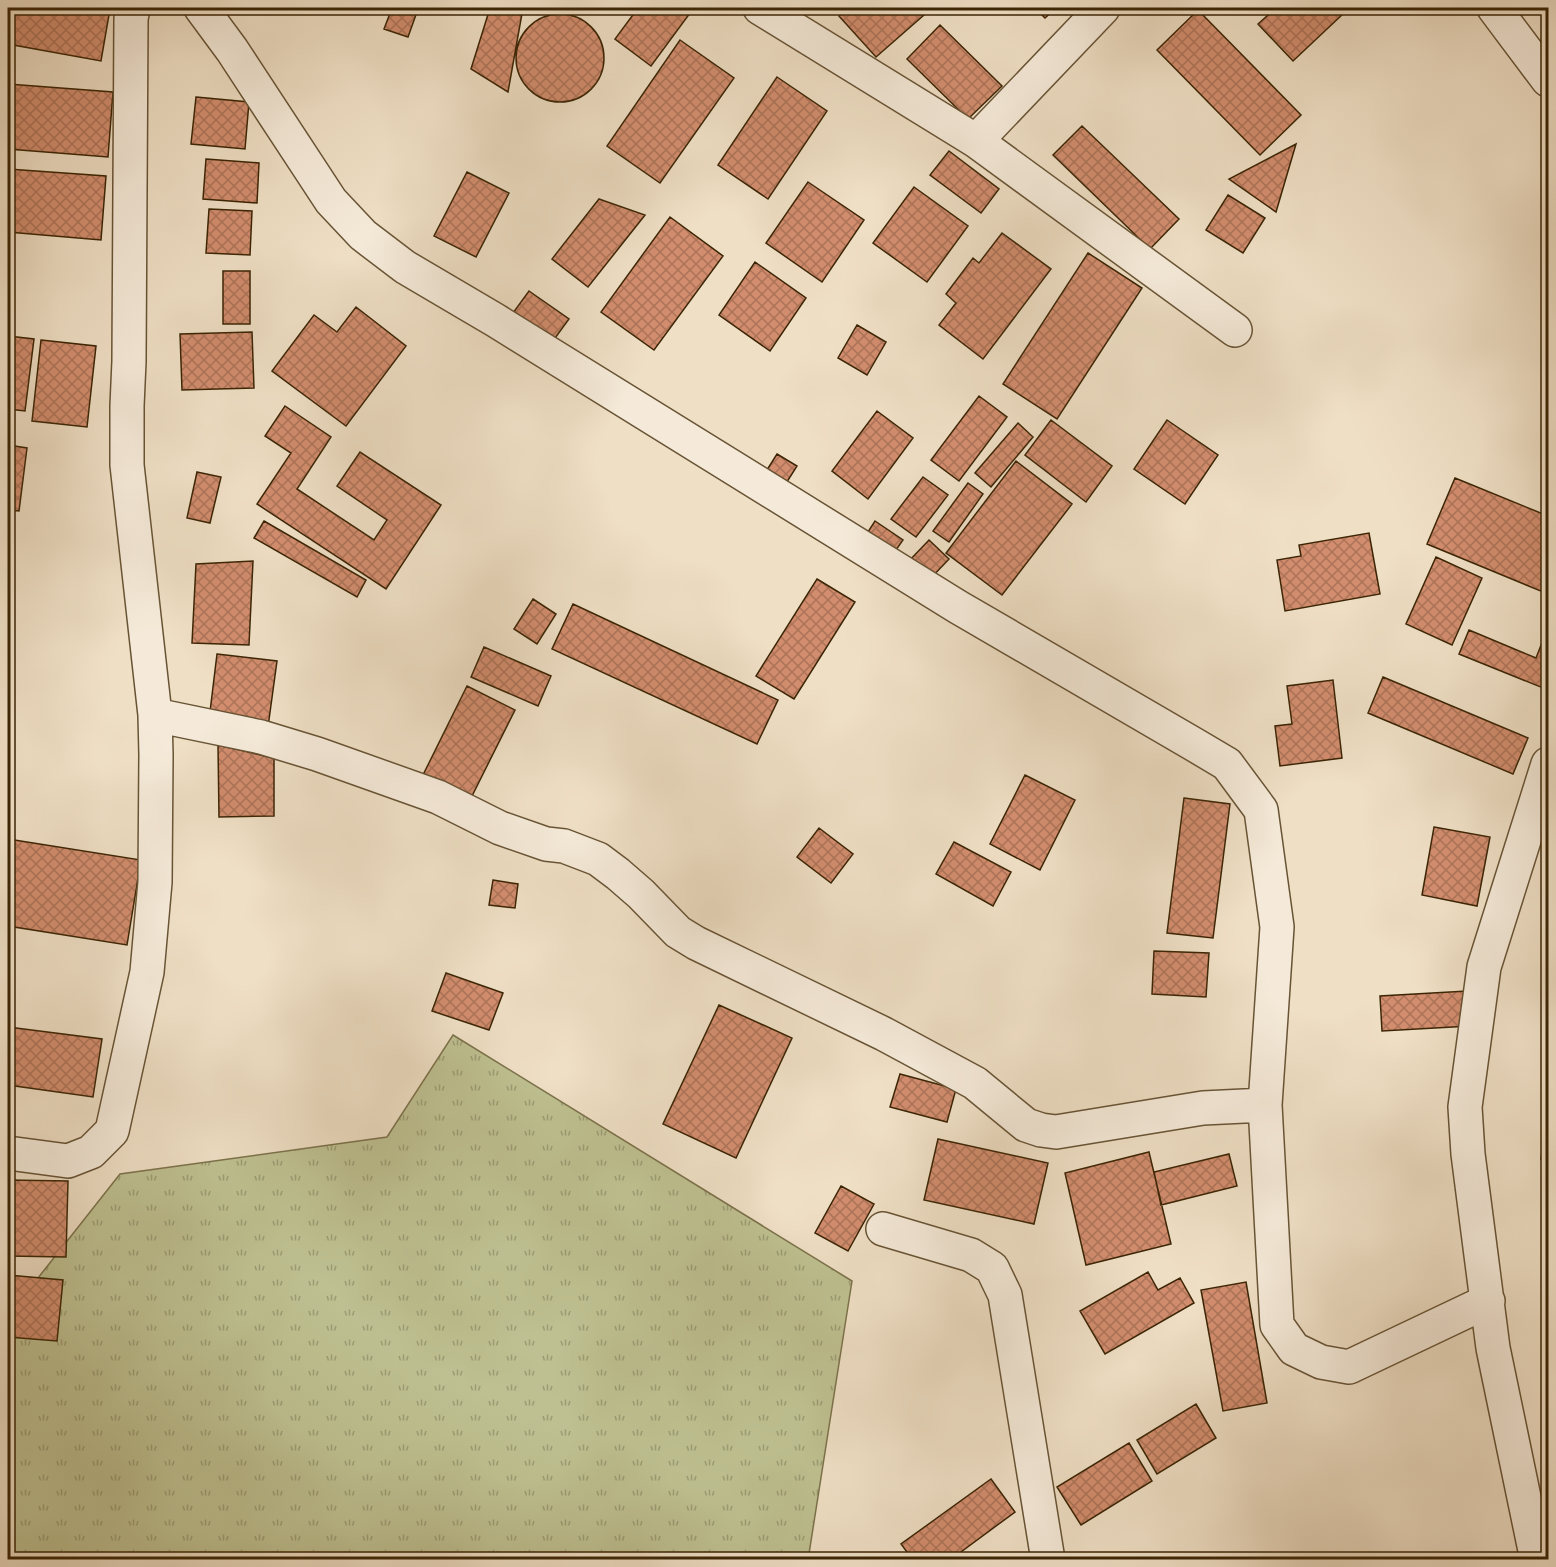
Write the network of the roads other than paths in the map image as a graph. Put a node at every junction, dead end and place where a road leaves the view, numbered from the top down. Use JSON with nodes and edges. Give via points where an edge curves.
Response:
{"nodes":[{"id":1,"x":133,"y":8,"type":"edge"},
{"id":2,"x":201,"y":8,"type":"edge"},
{"id":3,"x":760,"y":8,"type":"edge"},
{"id":4,"x":1103,"y":8,"type":"edge"},
{"id":5,"x":1494,"y":8,"type":"edge"},
{"id":6,"x":1548,"y":80,"type":"edge"},
{"id":7,"x":976,"y":141,"type":"junction"},
{"id":8,"x":1235,"y":330,"type":"dead end"},
{"id":9,"x":155,"y":715,"type":"junction"},
{"id":10,"x":1548,"y":764,"type":"edge"},
{"id":11,"x":1266,"y":1105,"type":"junction"},
{"id":12,"x":8,"y":1153,"type":"edge"},
{"id":13,"x":883,"y":1229,"type":"dead end"},
{"id":14,"x":1488,"y":1301,"type":"junction"},
{"id":15,"x":1047,"y":1560,"type":"edge"},
{"id":16,"x":1537,"y":1560,"type":"edge"}],
"edges":[{"from":1,"to":9,"type":"street","via":[[127,465]]},
{"from":2,"to":11,"type":"street","via":[[331,201],[363,235],[405,267],[958,608],[1227,765],[1261,810],[1277,927]]},
{"from":3,"to":7,"type":"street"},
{"from":4,"to":7,"type":"street"},
{"from":5,"to":6,"type":"street"},
{"from":7,"to":8,"type":"street"},
{"from":9,"to":11,"type":"street","via":[[261,737],[317,754],[438,797],[500,828],[598,859],[641,894],[678,932],[950,1069],[975,1083],[1026,1125],[1056,1132],[1203,1108]]},
{"from":9,"to":12,"type":"street","via":[[155,882],[147,972],[112,1131],[91,1152],[68,1161]]},
{"from":10,"to":14,"type":"street","via":[[1484,967],[1465,1107]]},
{"from":11,"to":14,"type":"street","via":[[1277,1325],[1294,1349],[1321,1362],[1348,1367]]},
{"from":13,"to":15,"type":"street","via":[[970,1255],[992,1268],[1005,1294]]},
{"from":14,"to":16,"type":"street","via":[[1493,1348]]}]}
